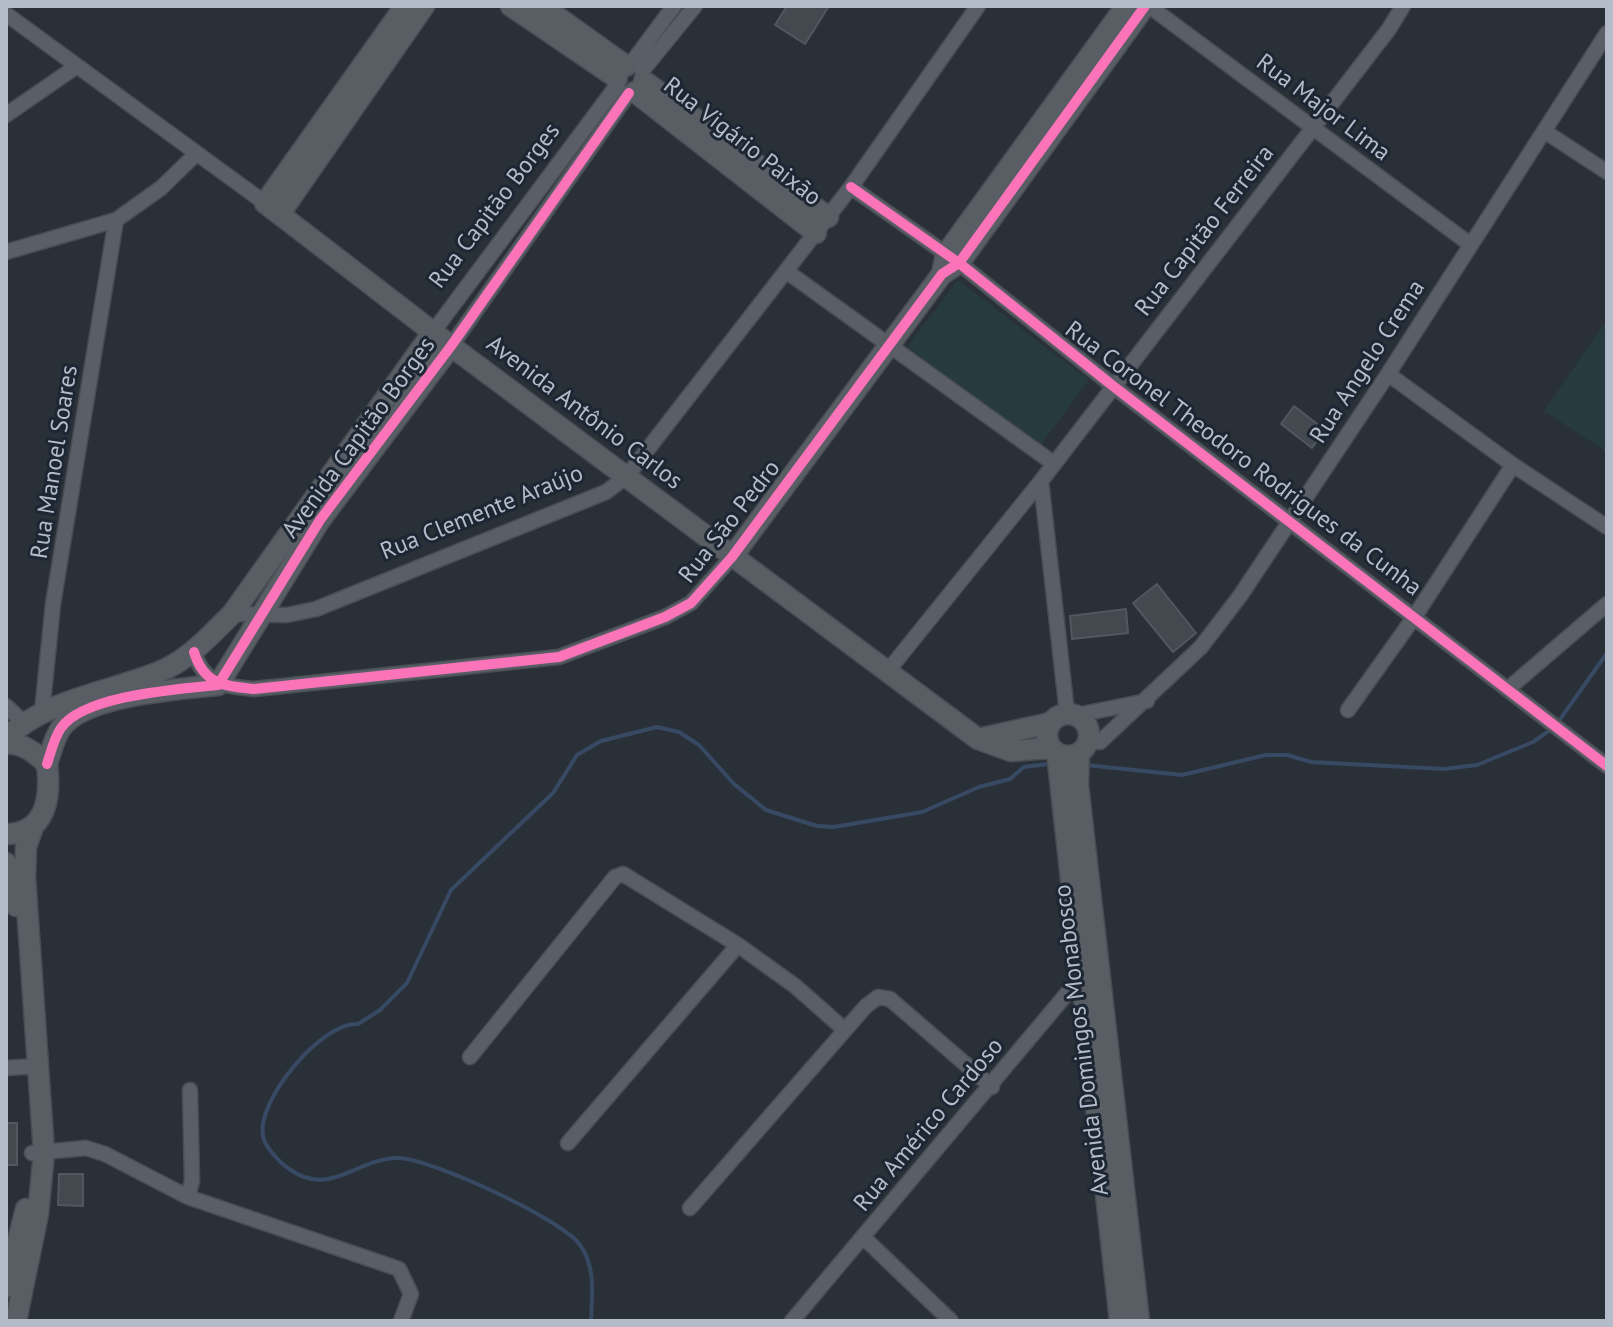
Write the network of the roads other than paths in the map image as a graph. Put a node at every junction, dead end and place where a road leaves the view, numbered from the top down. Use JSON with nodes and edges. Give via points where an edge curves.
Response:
{"nodes":[{"id":1,"x":405,"y":6,"type":"edge"},
{"id":2,"x":424,"y":6,"type":"edge"},
{"id":3,"x":511,"y":6,"type":"edge"},
{"id":4,"x":542,"y":6,"type":"edge"},
{"id":5,"x":674,"y":6,"type":"edge"},
{"id":6,"x":695,"y":6,"type":"edge"},
{"id":7,"x":978,"y":6,"type":"edge"},
{"id":8,"x":1126,"y":6,"type":"edge"},
{"id":9,"x":1147,"y":6,"type":"edge"},
{"id":10,"x":1403,"y":6,"type":"edge"},
{"id":11,"x":6,"y":14,"type":"edge"},
{"id":12,"x":1607,"y":33,"type":"edge"},
{"id":13,"x":77,"y":66,"type":"junction"},
{"id":14,"x":630,"y":79,"type":"junction"},
{"id":15,"x":348,"y":102,"type":"junction"},
{"id":16,"x":6,"y":115,"type":"edge"},
{"id":17,"x":1312,"y":128,"type":"junction"},
{"id":18,"x":1544,"y":131,"type":"junction"},
{"id":19,"x":195,"y":155,"type":"junction"},
{"id":20,"x":1607,"y":172,"type":"edge"},
{"id":21,"x":851,"y":187,"type":"junction"},
{"id":22,"x":273,"y":208,"type":"junction"},
{"id":23,"x":116,"y":220,"type":"junction"},
{"id":24,"x":822,"y":225,"type":"junction"},
{"id":25,"x":1471,"y":245,"type":"junction"},
{"id":26,"x":6,"y":252,"type":"edge"},
{"id":27,"x":949,"y":264,"type":"junction"},
{"id":28,"x":786,"y":271,"type":"junction"},
{"id":29,"x":433,"y":332,"type":"junction"},
{"id":30,"x":451,"y":346,"type":"junction"},
{"id":31,"x":891,"y":346,"type":"junction"},
{"id":32,"x":1388,"y":374,"type":"junction"},
{"id":33,"x":1113,"y":386,"type":"junction"},
{"id":34,"x":1053,"y":463,"type":"junction"},
{"id":35,"x":1513,"y":465,"type":"junction"},
{"id":36,"x":627,"y":476,"type":"junction"},
{"id":37,"x":1041,"y":481,"type":"junction"},
{"id":38,"x":1290,"y":522,"type":"junction"},
{"id":39,"x":1607,"y":527,"type":"edge"},
{"id":40,"x":732,"y":557,"type":"junction"},
{"id":41,"x":1607,"y":604,"type":"edge"},
{"id":42,"x":232,"y":614,"type":"junction"},
{"id":43,"x":260,"y":615,"type":"junction"},
{"id":44,"x":1415,"y":616,"type":"junction"},
{"id":45,"x":194,"y":652,"type":"junction"},
{"id":46,"x":887,"y":672,"type":"junction"},
{"id":47,"x":218,"y":685,"type":"junction"},
{"id":48,"x":1509,"y":688,"type":"junction"},
{"id":49,"x":1147,"y":701,"type":"junction"},
{"id":50,"x":6,"y":706,"type":"edge"},
{"id":51,"x":1348,"y":710,"type":"dead end"},
{"id":52,"x":42,"y":712,"type":"junction"},
{"id":53,"x":1065,"y":717,"type":"junction"},
{"id":54,"x":23,"y":722,"type":"junction"},
{"id":55,"x":978,"y":739,"type":"junction"},
{"id":56,"x":6,"y":741,"type":"edge"},
{"id":57,"x":1084,"y":747,"type":"junction"},
{"id":58,"x":1054,"y":751,"type":"junction"},
{"id":59,"x":47,"y":764,"type":"junction"},
{"id":60,"x":1607,"y":765,"type":"edge"},
{"id":61,"x":33,"y":827,"type":"junction"},
{"id":62,"x":6,"y":834,"type":"edge"},
{"id":63,"x":6,"y":863,"type":"edge"},
{"id":64,"x":738,"y":945,"type":"junction"},
{"id":65,"x":1097,"y":956,"type":"junction"},
{"id":66,"x":1082,"y":976,"type":"junction"},
{"id":67,"x":845,"y":1030,"type":"junction"},
{"id":68,"x":470,"y":1057,"type":"dead end"},
{"id":69,"x":34,"y":1066,"type":"junction"},
{"id":70,"x":6,"y":1068,"type":"edge"},
{"id":71,"x":992,"y":1087,"type":"junction"},
{"id":72,"x":190,"y":1090,"type":"dead end"},
{"id":73,"x":568,"y":1143,"type":"dead end"},
{"id":74,"x":38,"y":1153,"type":"junction"},
{"id":75,"x":188,"y":1197,"type":"junction"},
{"id":76,"x":690,"y":1208,"type":"dead end"},
{"id":77,"x":863,"y":1237,"type":"junction"},
{"id":78,"x":6,"y":1287,"type":"edge"},
{"id":79,"x":16,"y":1321,"type":"edge"},
{"id":80,"x":401,"y":1321,"type":"edge"},
{"id":81,"x":792,"y":1321,"type":"edge"},
{"id":82,"x":951,"y":1321,"type":"edge"},
{"id":83,"x":1120,"y":1321,"type":"edge"},
{"id":84,"x":1139,"y":1321,"type":"edge"}],
"edges":[{"from":1,"to":15,"type":"street"},
{"from":2,"to":15,"type":"street"},
{"from":3,"to":14,"type":"street","name":"Rua Vigário Paixão"},
{"from":4,"to":14,"type":"street","name":"Rua Vigário Paixão"},
{"from":5,"to":14,"type":"street","name":"Avenida Capitão Borges"},
{"from":6,"to":14,"type":"street","name":"Avenida Capitão Borges"},
{"from":7,"to":21,"type":"street","name":"Rua Clemente Araújo"},
{"from":8,"to":27,"type":"street"},
{"from":9,"to":17,"type":"street","name":"Rua Major Lima"},
{"from":9,"to":27,"type":"street"},
{"from":10,"to":17,"type":"street","name":"Rua Capitão Ferreira"},
{"from":11,"to":13,"type":"street","name":"Avenida Antônio Carlos"},
{"from":12,"to":18,"type":"street","name":"Rua Angelo Crema"},
{"from":13,"to":16,"type":"street"},
{"from":13,"to":19,"type":"street","name":"Avenida Antônio Carlos"},
{"from":14,"to":24,"type":"street","name":"Rua Vigário Paixão"},
{"from":14,"to":29,"type":"street","name":"Rua Capitão Borges"},
{"from":14,"to":30,"type":"street","name":"Avenida Capitão Borges"},
{"from":15,"to":22,"type":"street"},
{"from":17,"to":25,"type":"street","name":"Rua Major Lima"},
{"from":17,"to":33,"type":"street","name":"Rua Capitão Ferreira"},
{"from":18,"to":20,"type":"street"},
{"from":18,"to":25,"type":"street","name":"Rua Angelo Crema"},
{"from":19,"to":22,"type":"street","name":"Avenida Antônio Carlos"},
{"from":19,"to":23,"type":"street"},
{"from":21,"to":24,"type":"street","name":"Rua Clemente Araújo"},
{"from":21,"to":27,"type":"street","name":"Rua Coronel Theodoro Rodrigues da Cunha"},
{"from":22,"to":29,"type":"street","name":"Avenida Antônio Carlos"},
{"from":23,"to":26,"type":"street"},
{"from":23,"to":52,"type":"street","name":"Rua Manoel Soares","via":[[53,604]]},
{"from":24,"to":28,"type":"street","name":"Rua Clemente Araújo"},
{"from":25,"to":32,"type":"street","name":"Rua Angelo Crema"},
{"from":27,"to":31,"type":"street","name":"Rua São Pedro"},
{"from":27,"to":33,"type":"street","name":"Rua Coronel Theodoro Rodrigues da Cunha"},
{"from":28,"to":31,"type":"street"},
{"from":28,"to":36,"type":"street","name":"Rua Clemente Araújo"},
{"from":29,"to":30,"type":"street","name":"Avenida Antônio Carlos"},
{"from":29,"to":42,"type":"street","name":"Rua Capitão Borges"},
{"from":30,"to":36,"type":"street","name":"Avenida Antônio Carlos"},
{"from":30,"to":43,"type":"street","name":"Avenida Capitão Borges","via":[[320,520]]},
{"from":31,"to":34,"type":"street"},
{"from":31,"to":40,"type":"street","name":"Rua São Pedro"},
{"from":32,"to":35,"type":"street"},
{"from":32,"to":38,"type":"street","name":"Rua Angelo Crema"},
{"from":33,"to":34,"type":"street","name":"Rua Capitão Ferreira"},
{"from":33,"to":38,"type":"street","name":"Rua Coronel Theodoro Rodrigues da Cunha"},
{"from":34,"to":37,"type":"street","name":"Rua Capitão Ferreira"},
{"from":35,"to":39,"type":"street"},
{"from":35,"to":44,"type":"street"},
{"from":36,"to":40,"type":"street","name":"Avenida Antônio Carlos"},
{"from":36,"to":43,"type":"street","name":"Rua Clemente Araújo","via":[[606,492],[316,609]]},
{"from":37,"to":46,"type":"street","name":"Rua Capitão Ferreira"},
{"from":37,"to":53,"type":"street"},
{"from":38,"to":44,"type":"street","name":"Rua Coronel Theodoro Rodrigues da Cunha"},
{"from":38,"to":49,"type":"street","name":"Rua Angelo Crema","via":[[1201,647]]},
{"from":40,"to":46,"type":"street","name":"Avenida Antônio Carlos"},
{"from":40,"to":47,"type":"street","name":"Rua São Pedro","via":[[691,603],[559,657],[254,689]]},
{"from":41,"to":48,"type":"street"},
{"from":42,"to":43,"type":"street","name":"Rua Clemente Araújo"},
{"from":42,"to":45,"type":"street","name":"Rua Capitão Borges"},
{"from":43,"to":47,"type":"street","name":"Avenida Capitão Borges"},
{"from":44,"to":48,"type":"street","name":"Rua Coronel Theodoro Rodrigues da Cunha"},
{"from":44,"to":51,"type":"street"},
{"from":45,"to":47,"type":"street"},
{"from":45,"to":52,"type":"street","name":"Rua Capitão Borges","via":[[161,671]]},
{"from":46,"to":55,"type":"street","name":"Avenida Antônio Carlos"},
{"from":47,"to":59,"type":"street","via":[[134,697],[78,714],[62,727]]},
{"from":48,"to":60,"type":"street","name":"Rua Coronel Theodoro Rodrigues da Cunha"},
{"from":49,"to":53,"type":"street"},
{"from":49,"to":57,"type":"street","name":"Rua Angelo Crema","via":[[1100,742]]},
{"from":50,"to":54,"type":"street"},
{"from":52,"to":54,"type":"street","name":"Rua Capitão Borges"},
{"from":53,"to":55,"type":"street"},
{"from":53,"to":57,"type":"street","via":[[1086,723]]},
{"from":53,"to":58,"type":"street","via":[[1047,736]]},
{"from":54,"to":56,"type":"street","name":"Rua Capitão Borges"},
{"from":55,"to":58,"type":"street","name":"Avenida Antônio Carlos","via":[[1011,751]]},
{"from":56,"to":59,"type":"street"},
{"from":57,"to":58,"type":"street","via":[[1068,756]]},
{"from":57,"to":65,"type":"street","name":"Avenida Domingos Monabosco","via":[[1078,785]]},
{"from":58,"to":66,"type":"street"},
{"from":59,"to":61,"type":"street","via":[[49,796]]},
{"from":61,"to":62,"type":"street"},
{"from":61,"to":69,"type":"street","via":[[25,877]]},
{"from":63,"to":69,"type":"street","via":[[20,928]]},
{"from":64,"to":67,"type":"street"},
{"from":64,"to":68,"type":"street","via":[[631,877],[615,877]]},
{"from":64,"to":73,"type":"street"},
{"from":65,"to":66,"type":"street","name":"Rua Américo Cardoso"},
{"from":65,"to":84,"type":"street","name":"Avenida Domingos Monabosco"},
{"from":66,"to":71,"type":"street","name":"Rua Américo Cardoso"},
{"from":66,"to":83,"type":"street"},
{"from":67,"to":71,"type":"street","via":[[871,1000],[890,999]]},
{"from":67,"to":76,"type":"street"},
{"from":69,"to":70,"type":"street"},
{"from":69,"to":74,"type":"street"},
{"from":71,"to":77,"type":"street","name":"Rua Américo Cardoso"},
{"from":72,"to":75,"type":"street"},
{"from":74,"to":75,"type":"street","via":[[86,1148]]},
{"from":74,"to":78,"type":"street"},
{"from":74,"to":79,"type":"street","via":[[38,1214]]},
{"from":75,"to":80,"type":"street","via":[[399,1269],[411,1294]]},
{"from":77,"to":81,"type":"street","name":"Rua Américo Cardoso"},
{"from":77,"to":82,"type":"street"}]}
